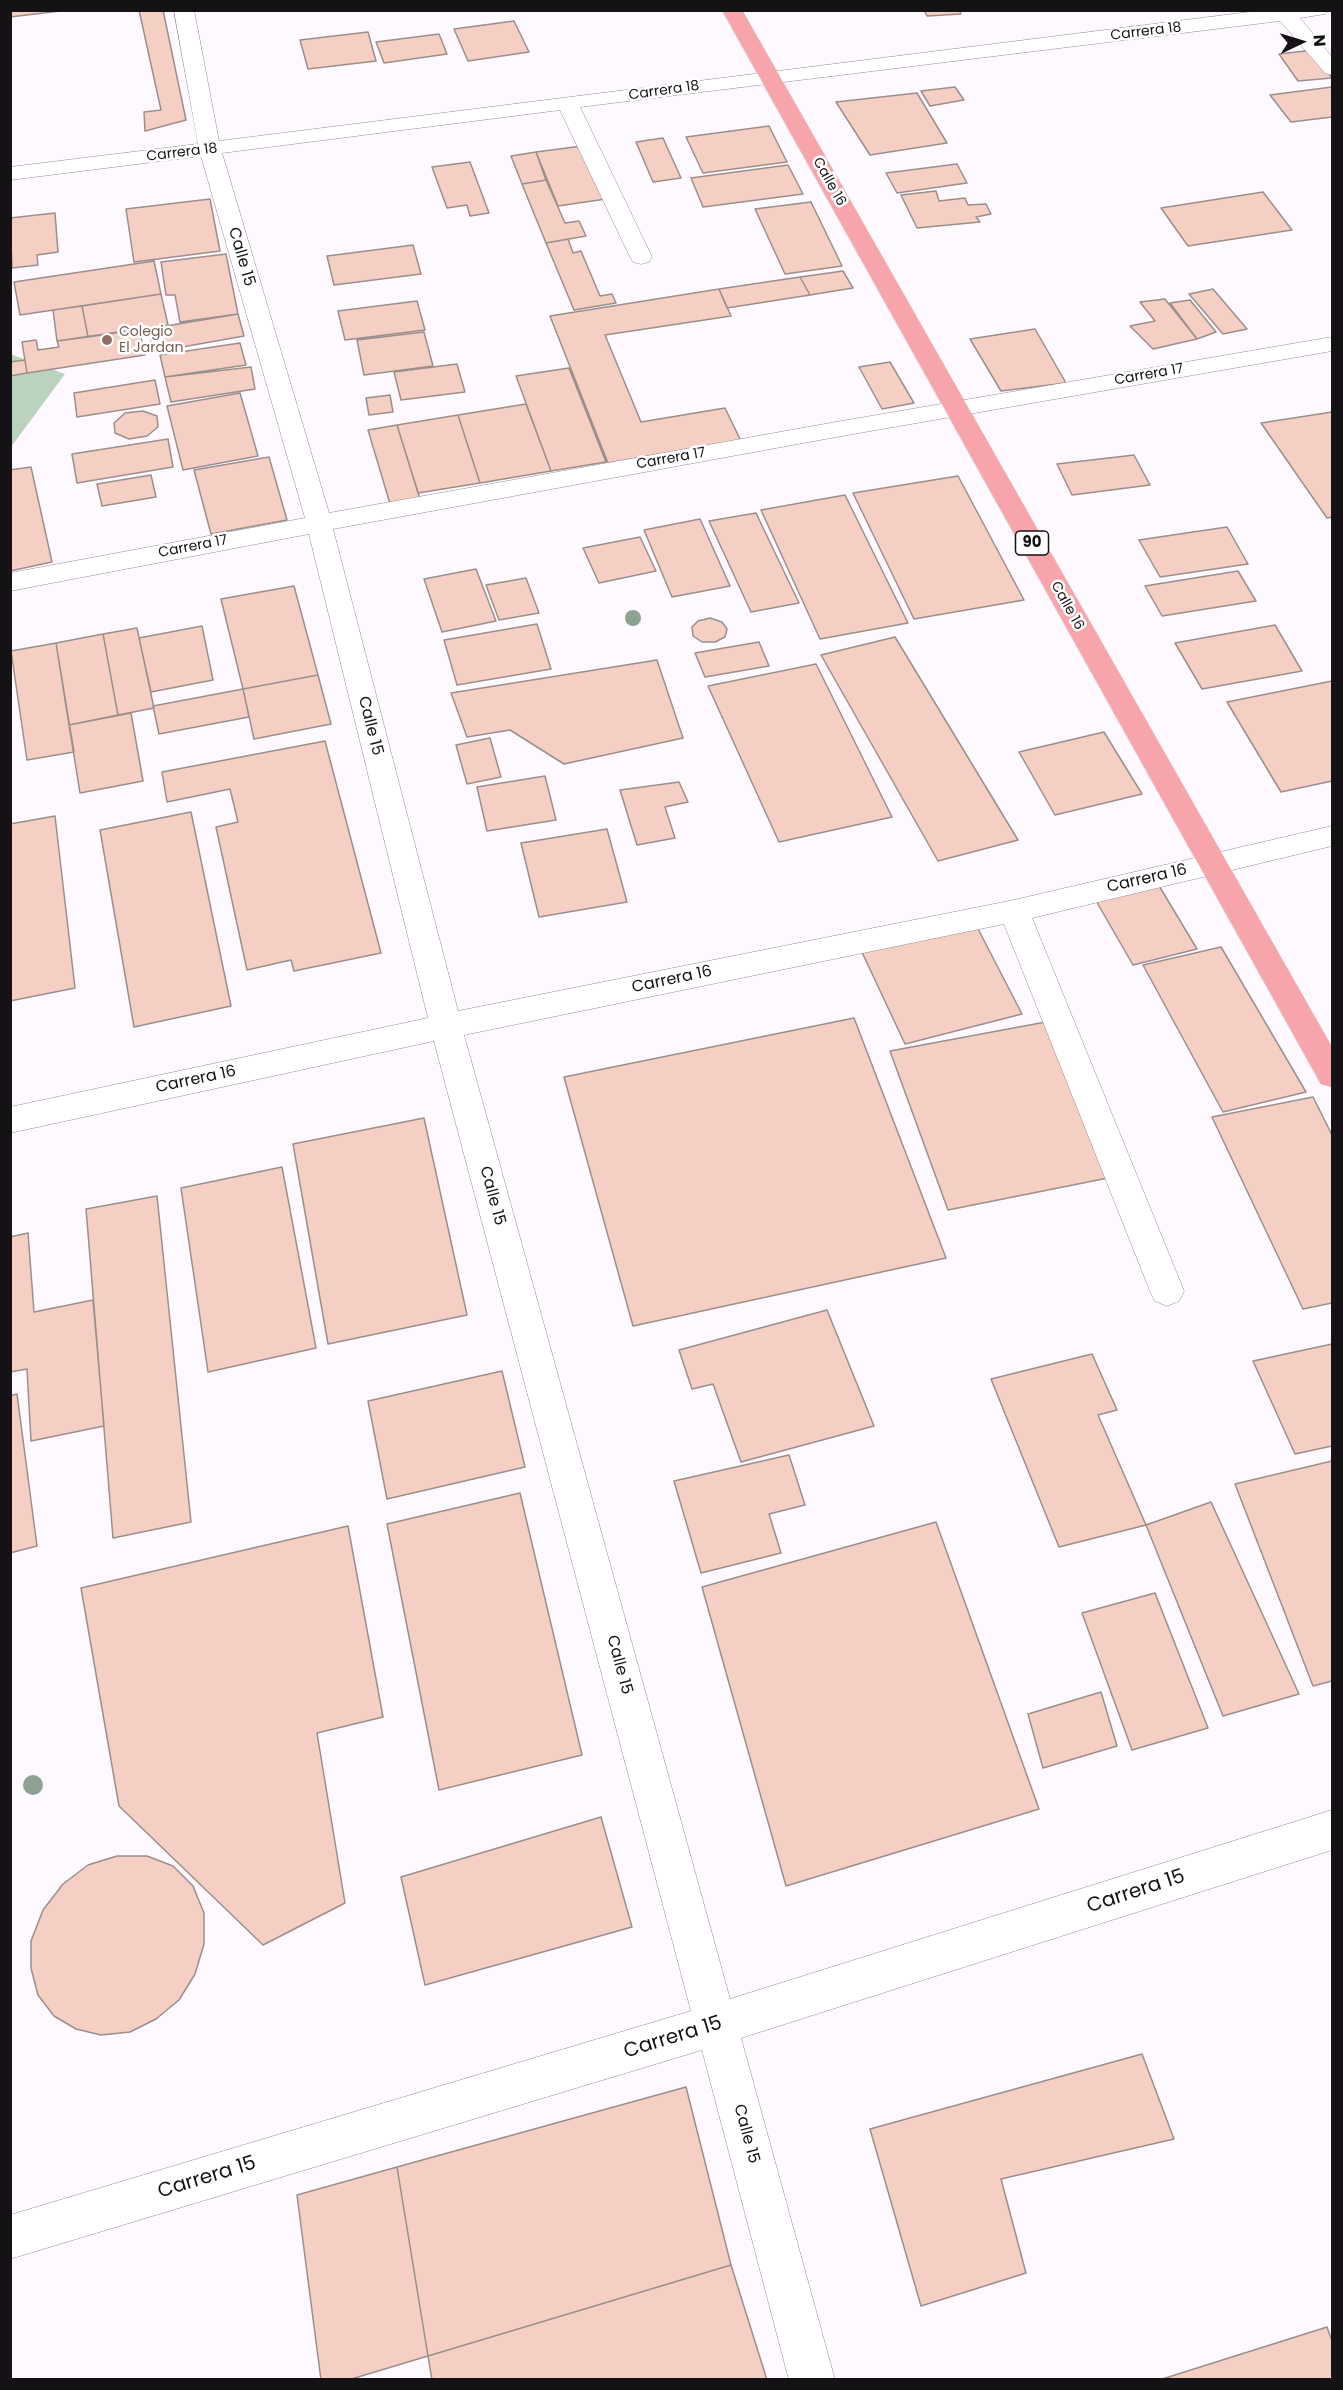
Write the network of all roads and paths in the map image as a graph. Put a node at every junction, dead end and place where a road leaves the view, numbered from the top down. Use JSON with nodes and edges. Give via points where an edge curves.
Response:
{"nodes":[{"id":1,"x":184,"y":10,"type":"edge"},
{"id":2,"x":732,"y":10,"type":"edge"},
{"id":3,"x":1318,"y":10,"type":"edge"},
{"id":4,"x":1323,"y":10,"type":"edge"},
{"id":5,"x":1284,"y":13,"type":"edge"},
{"id":6,"x":1332,"y":21,"type":"edge"},
{"id":7,"x":1332,"y":69,"type":"edge"},
{"id":8,"x":769,"y":77,"type":"junction"},
{"id":9,"x":568,"y":104,"type":"junction"},
{"id":10,"x":210,"y":150,"type":"junction"},
{"id":11,"x":10,"y":174,"type":"edge"},
{"id":12,"x":641,"y":257,"type":"dead end"},
{"id":13,"x":1332,"y":344,"type":"edge"},
{"id":14,"x":956,"y":408,"type":"junction"},
{"id":15,"x":319,"y":523,"type":"junction"},
{"id":16,"x":10,"y":582,"type":"edge"},
{"id":17,"x":1332,"y":836,"type":"edge"},
{"id":18,"x":1212,"y":864,"type":"junction"},
{"id":19,"x":1014,"y":911,"type":"junction"},
{"id":20,"x":446,"y":1026,"type":"junction"},
{"id":21,"x":1332,"y":1075,"type":"edge"},
{"id":22,"x":10,"y":1120,"type":"edge"},
{"id":23,"x":1167,"y":1292,"type":"dead end"},
{"id":24,"x":1332,"y":1830,"type":"edge"},
{"id":25,"x":716,"y":2025,"type":"junction"},
{"id":26,"x":10,"y":2237,"type":"edge"},
{"id":27,"x":812,"y":2379,"type":"edge"}],
"edges":[{"from":1,"to":10,"type":"street","name":"Calle 15"},
{"from":2,"to":8,"type":"highway","name":"Calle 16","number":"90"},
{"from":3,"to":5,"type":"street","name":"Carrera 18"},
{"from":4,"to":6,"type":"street"},
{"from":5,"to":7,"type":"street"},
{"from":5,"to":8,"type":"street","name":"Carrera 18"},
{"from":8,"to":9,"type":"street","name":"Carrera 18"},
{"from":8,"to":14,"type":"highway","name":"Calle 16","number":"90"},
{"from":9,"to":10,"type":"street","name":"Carrera 18"},
{"from":9,"to":12,"type":"street"},
{"from":10,"to":11,"type":"street","name":"Carrera 18"},
{"from":10,"to":15,"type":"street","name":"Calle 15"},
{"from":13,"to":14,"type":"street","name":"Carrera 17"},
{"from":14,"to":15,"type":"street","name":"Carrera 17"},
{"from":14,"to":18,"type":"highway","name":"Calle 16","number":"90"},
{"from":15,"to":16,"type":"street","name":"Carrera 17"},
{"from":15,"to":20,"type":"street","name":"Calle 15"},
{"from":17,"to":18,"type":"street","name":"Carrera 16"},
{"from":18,"to":19,"type":"street","name":"Carrera 16"},
{"from":18,"to":21,"type":"highway","name":"Calle 16","number":"90"},
{"from":19,"to":20,"type":"street","name":"Carrera 16"},
{"from":19,"to":23,"type":"street"},
{"from":20,"to":22,"type":"street","name":"Carrera 16"},
{"from":20,"to":25,"type":"street","name":"Calle 15"},
{"from":24,"to":25,"type":"street","name":"Carrera 15"},
{"from":25,"to":26,"type":"street","name":"Carrera 15"},
{"from":25,"to":27,"type":"street","name":"Calle 15"}]}
